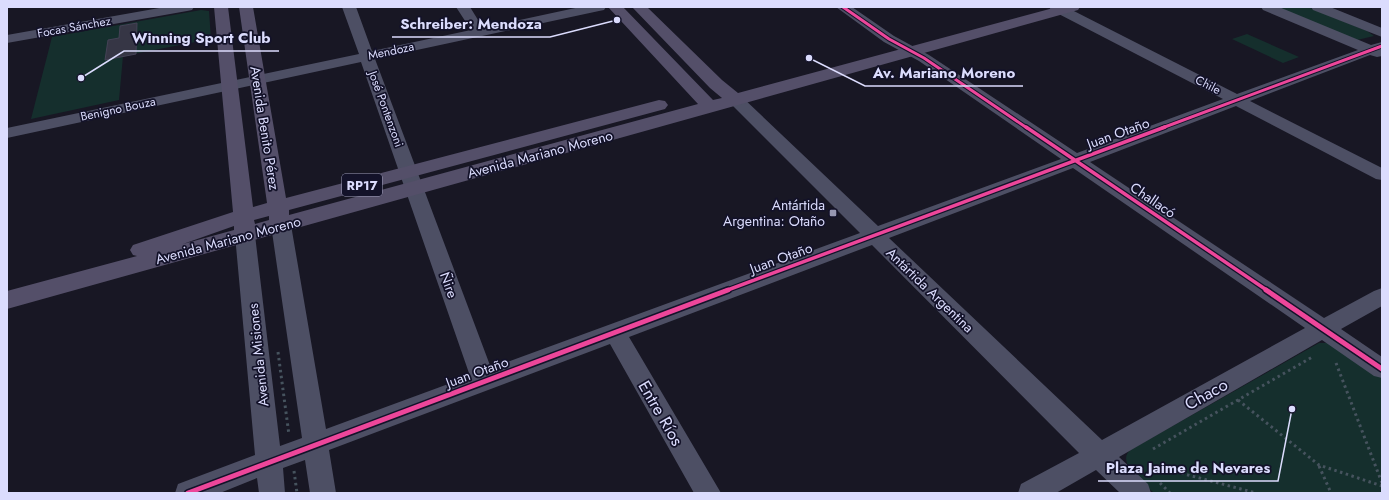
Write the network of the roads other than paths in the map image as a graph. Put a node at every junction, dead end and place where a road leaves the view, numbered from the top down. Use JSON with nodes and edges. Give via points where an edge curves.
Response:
{"nodes":[{"id":1,"x":188,"y":7,"type":"edge"},
{"id":2,"x":221,"y":7,"type":"edge"},
{"id":3,"x":246,"y":7,"type":"edge"},
{"id":4,"x":349,"y":7,"type":"edge"},
{"id":5,"x":463,"y":7,"type":"edge"},
{"id":6,"x":599,"y":7,"type":"edge"},
{"id":7,"x":615,"y":7,"type":"edge"},
{"id":8,"x":639,"y":7,"type":"edge"},
{"id":9,"x":843,"y":7,"type":"edge"},
{"id":10,"x":1027,"y":7,"type":"edge"},
{"id":11,"x":1268,"y":7,"type":"edge"},
{"id":12,"x":1318,"y":7,"type":"edge"},
{"id":13,"x":1064,"y":8,"type":"edge"},
{"id":14,"x":479,"y":32,"type":"junction"},
{"id":15,"x":1382,"y":33,"type":"edge"},
{"id":16,"x":7,"y":40,"type":"edge"},
{"id":17,"x":895,"y":42,"type":"junction"},
{"id":18,"x":1378,"y":50,"type":"edge"},
{"id":19,"x":912,"y":51,"type":"junction"},
{"id":20,"x":367,"y":56,"type":"junction"},
{"id":21,"x":258,"y":79,"type":"junction"},
{"id":22,"x":229,"y":85,"type":"junction"},
{"id":23,"x":729,"y":94,"type":"junction"},
{"id":24,"x":1236,"y":100,"type":"junction"},
{"id":25,"x":704,"y":101,"type":"junction"},
{"id":26,"x":7,"y":133,"type":"edge"},
{"id":27,"x":1075,"y":160,"type":"junction"},
{"id":28,"x":1382,"y":175,"type":"edge"},
{"id":29,"x":411,"y":180,"type":"junction"},
{"id":30,"x":279,"y":216,"type":"junction"},
{"id":31,"x":244,"y":226,"type":"junction"},
{"id":32,"x":874,"y":235,"type":"junction"},
{"id":33,"x":1382,"y":296,"type":"edge"},
{"id":34,"x":7,"y":300,"type":"edge"},
{"id":35,"x":1323,"y":329,"type":"junction"},
{"id":36,"x":615,"y":332,"type":"junction"},
{"id":37,"x":1382,"y":369,"type":"edge"},
{"id":38,"x":484,"y":381,"type":"junction"},
{"id":39,"x":316,"y":444,"type":"junction"},
{"id":40,"x":1099,"y":455,"type":"junction"},
{"id":41,"x":269,"y":461,"type":"junction"},
{"id":42,"x":188,"y":493,"type":"edge"},
{"id":43,"x":272,"y":493,"type":"edge"},
{"id":44,"x":323,"y":493,"type":"edge"},
{"id":45,"x":708,"y":493,"type":"edge"},
{"id":46,"x":1031,"y":493,"type":"edge"},
{"id":47,"x":1138,"y":493,"type":"edge"}],
"edges":[{"from":1,"to":16,"type":"street","name":"Focas Sánchez"},
{"from":2,"to":22,"type":"main road","name":"Avenida Benito Pérez"},
{"from":3,"to":21,"type":"main road","name":"Avenida Benito Pérez"},
{"from":4,"to":20,"type":"street","name":"José Pontenzoni"},
{"from":5,"to":14,"type":"street"},
{"from":6,"to":14,"type":"street","name":"Mendoza"},
{"from":7,"to":25,"type":"main road"},
{"from":8,"to":23,"type":"main road"},
{"from":9,"to":17,"type":"street","name":"Challacó"},
{"from":10,"to":17,"type":"main road","name":"Avenida Mariano Moreno","number":"RP17"},
{"from":11,"to":18,"type":"street"},
{"from":12,"to":15,"type":"street"},
{"from":13,"to":19,"type":"main road","name":"Avenida Mariano Moreno","number":"RP17"},
{"from":13,"to":24,"type":"street","name":"Chile"},
{"from":14,"to":20,"type":"street","name":"Mendoza"},
{"from":17,"to":19,"type":"street","name":"Challacó"},
{"from":17,"to":23,"type":"main road","name":"Avenida Mariano Moreno","number":"RP17"},
{"from":18,"to":24,"type":"street","name":"Juan Otaño"},
{"from":19,"to":23,"type":"main road","name":"Avenida Mariano Moreno","number":"RP17"},
{"from":19,"to":27,"type":"street","name":"Challacó"},
{"from":20,"to":21,"type":"street","name":"Mendoza"},
{"from":20,"to":29,"type":"street","name":"José Pontenzoni"},
{"from":21,"to":22,"type":"street","name":"Mendoza"},
{"from":21,"to":30,"type":"main road","name":"Avenida Benito Pérez"},
{"from":22,"to":26,"type":"street","name":"Benigno Bouza"},
{"from":22,"to":31,"type":"main road","name":"Avenida Benito Pérez"},
{"from":23,"to":25,"type":"main road","name":"Avenida Mariano Moreno","number":"RP17"},
{"from":23,"to":32,"type":"street","name":"Antártida Argentina"},
{"from":24,"to":27,"type":"street","name":"Juan Otaño"},
{"from":24,"to":28,"type":"street","name":"Chile"},
{"from":25,"to":29,"type":"main road","name":"Avenida Mariano Moreno","number":"RP17"},
{"from":27,"to":32,"type":"street","name":"Juan Otaño"},
{"from":27,"to":35,"type":"street","name":"Challacó"},
{"from":29,"to":30,"type":"main road","name":"Avenida Mariano Moreno","number":"RP17"},
{"from":29,"to":38,"type":"street","name":"Ñire"},
{"from":30,"to":31,"type":"main road","name":"Avenida Mariano Moreno","number":"RP17"},
{"from":30,"to":39,"type":"street"},
{"from":31,"to":34,"type":"main road","name":"Avenida Mariano Moreno","number":"RP17"},
{"from":31,"to":41,"type":"street","name":"Avenida Misiones"},
{"from":32,"to":36,"type":"street","name":"Juan Otaño"},
{"from":32,"to":40,"type":"street","name":"Antártida Argentina"},
{"from":33,"to":35,"type":"street","name":"Chaco"},
{"from":35,"to":37,"type":"street","name":"Challacó"},
{"from":35,"to":40,"type":"street","name":"Chaco"},
{"from":36,"to":38,"type":"street","name":"Juan Otaño"},
{"from":36,"to":45,"type":"street","name":"Entre Ríos"},
{"from":38,"to":39,"type":"street","name":"Juan Otaño"},
{"from":39,"to":41,"type":"street","name":"Juan Otaño"},
{"from":39,"to":44,"type":"street"},
{"from":40,"to":46,"type":"street","name":"Chaco"},
{"from":40,"to":47,"type":"street","name":"Antártida Argentina"},
{"from":41,"to":42,"type":"street","name":"Juan Otaño"},
{"from":41,"to":43,"type":"street","name":"Avenida Misiones"}]}
